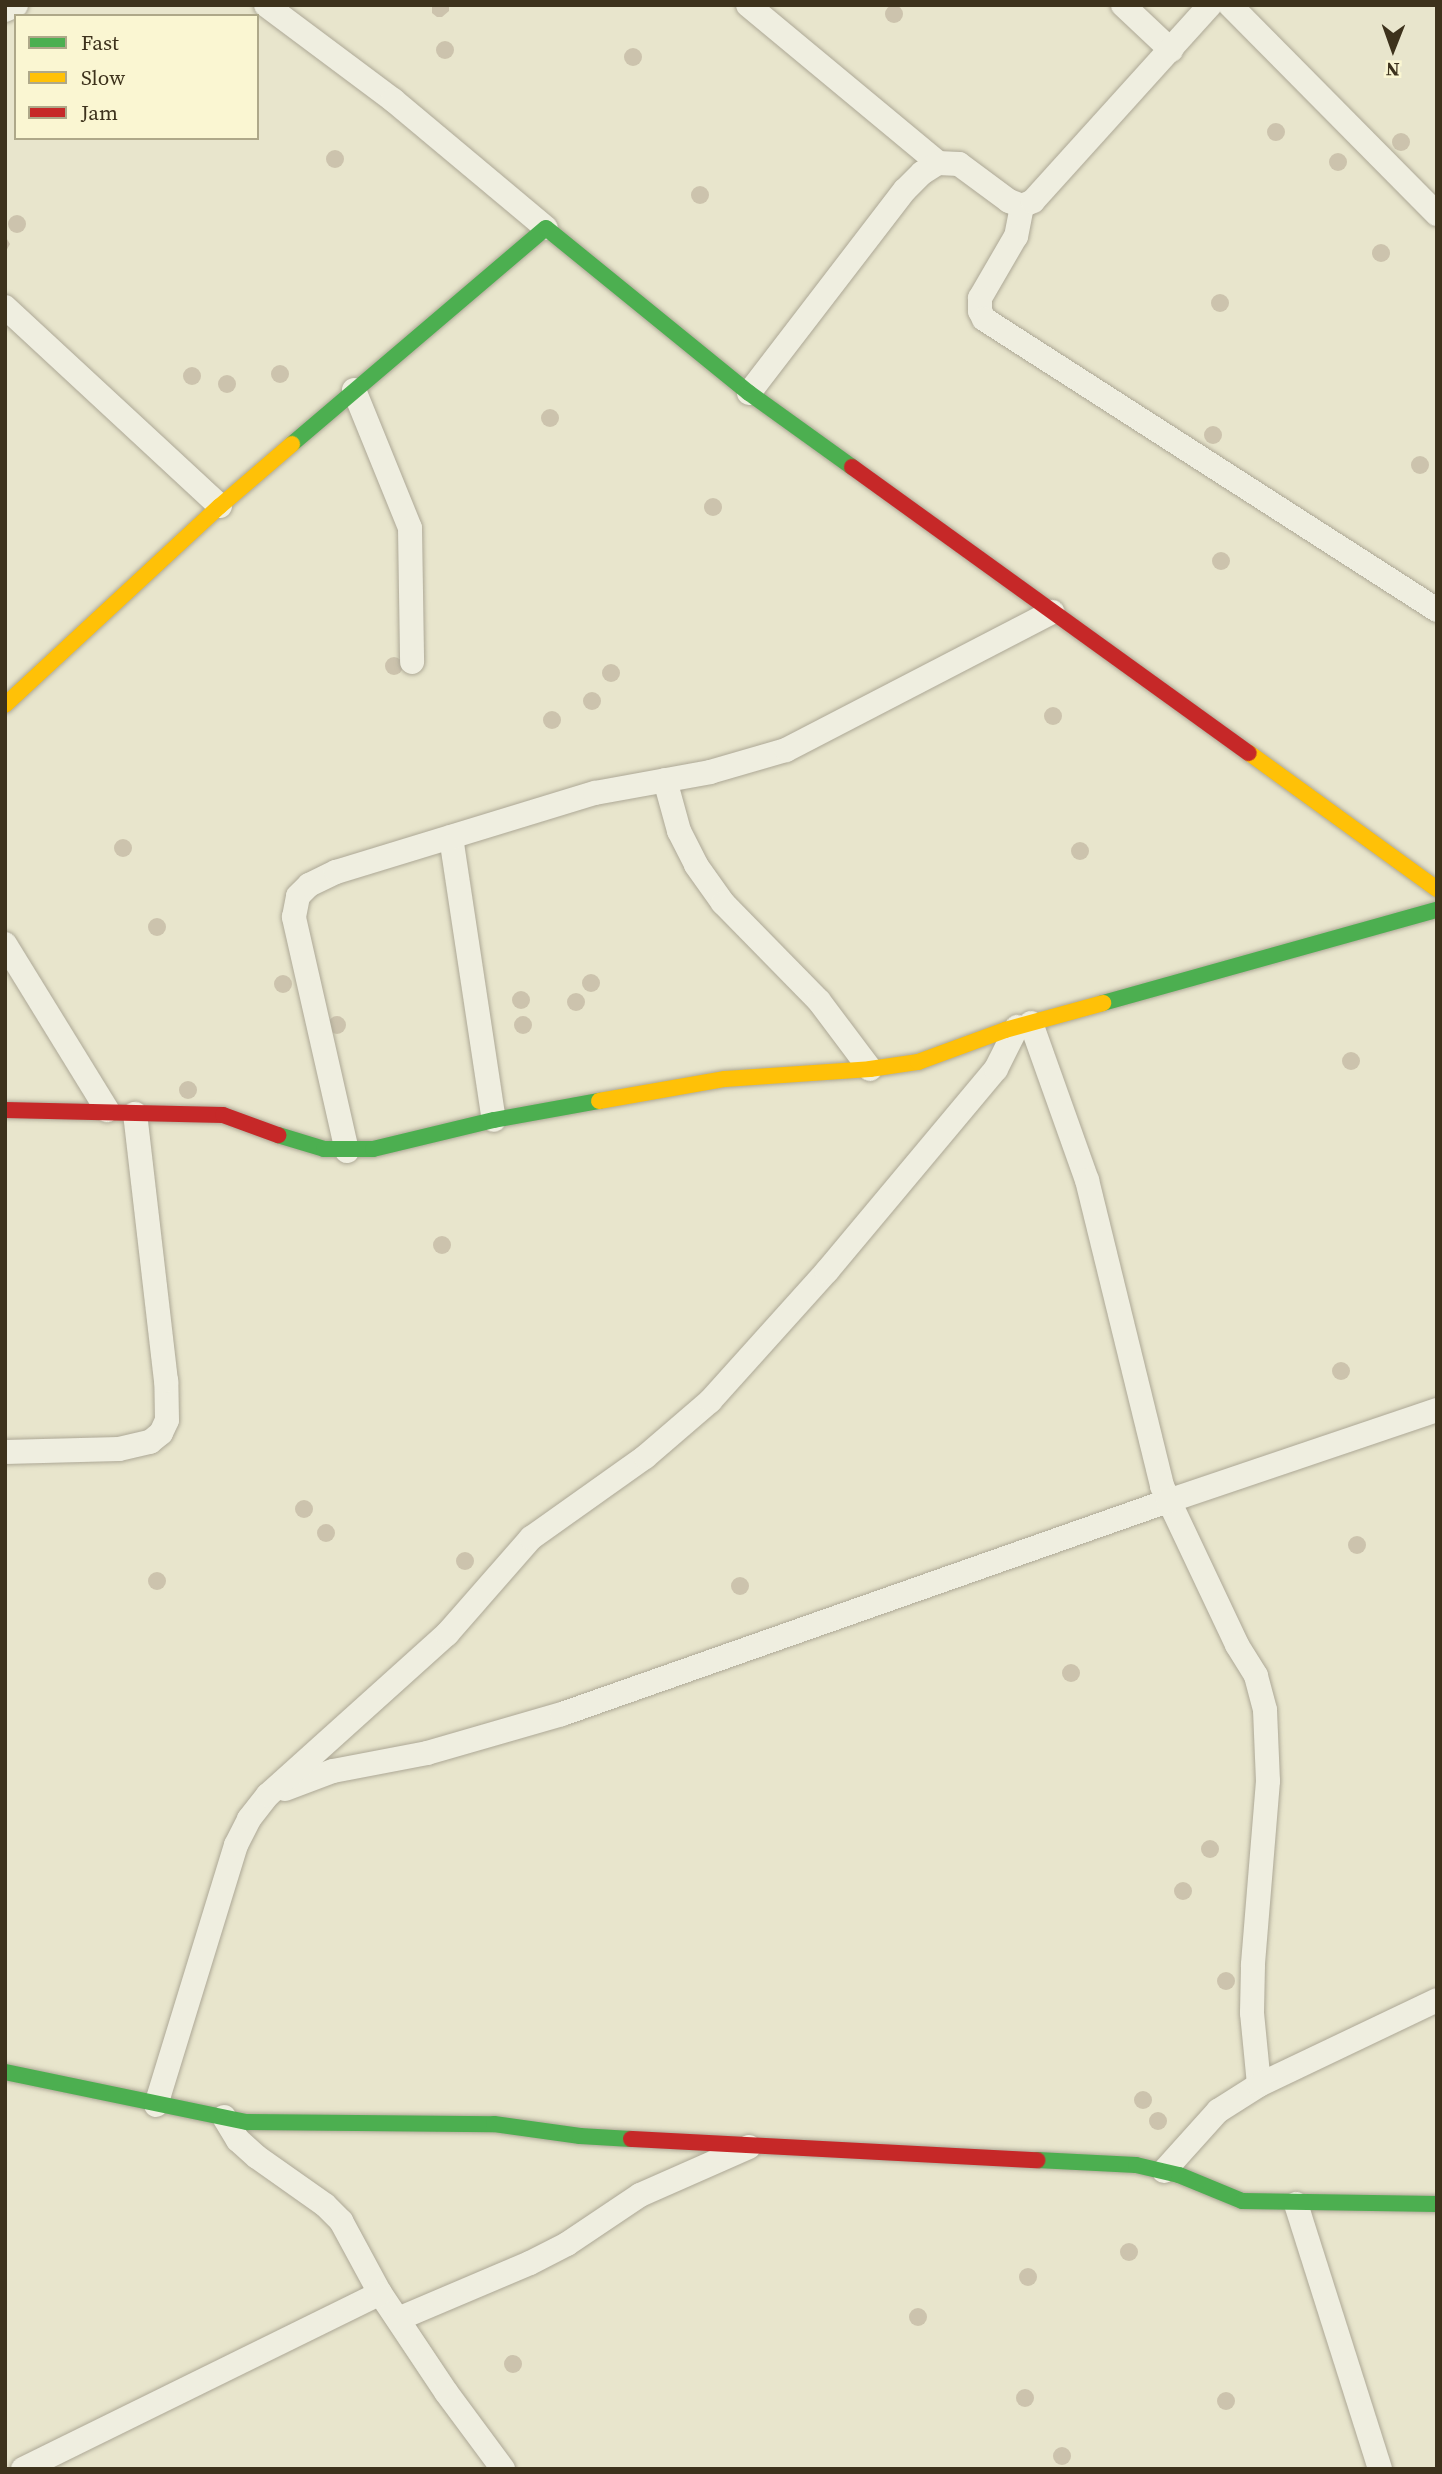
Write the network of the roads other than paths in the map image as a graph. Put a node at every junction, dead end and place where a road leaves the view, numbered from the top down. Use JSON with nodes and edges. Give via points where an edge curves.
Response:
{"nodes":[{"id":1,"x":16,"y":5,"type":"edge"},
{"id":2,"x":266,"y":5,"type":"edge"},
{"id":3,"x":748,"y":5,"type":"edge"},
{"id":4,"x":1123,"y":5,"type":"edge"},
{"id":5,"x":1210,"y":5,"type":"edge"},
{"id":6,"x":1230,"y":5,"type":"edge"},
{"id":7,"x":5,"y":10,"type":"edge"},
{"id":8,"x":1171,"y":50,"type":"junction"},
{"id":9,"x":938,"y":163,"type":"junction"},
{"id":10,"x":1022,"y":206,"type":"junction"},
{"id":11,"x":1437,"y":214,"type":"edge"},
{"id":12,"x":546,"y":228,"type":"junction"},
{"id":13,"x":5,"y":307,"type":"edge"},
{"id":14,"x":354,"y":390,"type":"junction"},
{"id":15,"x":749,"y":393,"type":"junction"},
{"id":16,"x":220,"y":506,"type":"junction"},
{"id":17,"x":1437,"y":610,"type":"edge"},
{"id":18,"x":1052,"y":612,"type":"junction"},
{"id":19,"x":412,"y":662,"type":"dead end"},
{"id":20,"x":5,"y":705,"type":"edge"},
{"id":21,"x":665,"y":780,"type":"junction"},
{"id":22,"x":452,"y":837,"type":"junction"},
{"id":23,"x":1437,"y":890,"type":"edge"},
{"id":24,"x":1437,"y":910,"type":"edge"},
{"id":25,"x":5,"y":944,"type":"edge"},
{"id":26,"x":1024,"y":1025,"type":"junction"},
{"id":27,"x":870,"y":1069,"type":"junction"},
{"id":28,"x":5,"y":1110,"type":"edge"},
{"id":29,"x":107,"y":1110,"type":"junction"},
{"id":30,"x":135,"y":1114,"type":"junction"},
{"id":31,"x":494,"y":1120,"type":"junction"},
{"id":32,"x":347,"y":1151,"type":"junction"},
{"id":33,"x":1437,"y":1410,"type":"edge"},
{"id":34,"x":5,"y":1452,"type":"edge"},
{"id":35,"x":1168,"y":1501,"type":"junction"},
{"id":36,"x":268,"y":1795,"type":"junction"},
{"id":37,"x":1437,"y":2000,"type":"edge"},
{"id":38,"x":5,"y":2072,"type":"edge"},
{"id":39,"x":1259,"y":2085,"type":"junction"},
{"id":40,"x":156,"y":2105,"type":"junction"},
{"id":41,"x":223,"y":2118,"type":"junction"},
{"id":42,"x":753,"y":2146,"type":"junction"},
{"id":43,"x":1164,"y":2171,"type":"junction"},
{"id":44,"x":1296,"y":2204,"type":"junction"},
{"id":45,"x":1437,"y":2204,"type":"edge"},
{"id":46,"x":380,"y":2293,"type":"junction"},
{"id":47,"x":397,"y":2319,"type":"junction"},
{"id":48,"x":23,"y":2469,"type":"edge"},
{"id":49,"x":503,"y":2469,"type":"edge"},
{"id":50,"x":1380,"y":2469,"type":"edge"}],
"edges":[{"from":1,"to":7,"type":"street"},
{"from":2,"to":12,"type":"street","via":[[393,100]]},
{"from":3,"to":9,"type":"street"},
{"from":4,"to":8,"type":"street"},
{"from":5,"to":8,"type":"street"},
{"from":6,"to":11,"type":"street"},
{"from":8,"to":10,"type":"street","via":[[1046,190]]},
{"from":9,"to":10,"type":"street","via":[[959,164]]},
{"from":9,"to":15,"type":"street","via":[[905,190]]},
{"from":10,"to":17,"type":"street","via":[[1016,236],[984,286],[979,311],[984,319]]},
{"from":12,"to":14,"type":"street"},
{"from":12,"to":15,"type":"street"},
{"from":13,"to":16,"type":"street"},
{"from":14,"to":16,"type":"street"},
{"from":14,"to":19,"type":"street","via":[[411,528]]},
{"from":15,"to":18,"type":"street"},
{"from":16,"to":20,"type":"street"},
{"from":18,"to":21,"type":"street","via":[[786,750]]},
{"from":18,"to":23,"type":"street"},
{"from":21,"to":22,"type":"street","via":[[595,793]]},
{"from":21,"to":27,"type":"street","via":[[678,831],[702,874],[723,903],[819,1001]]},
{"from":22,"to":31,"type":"street"},
{"from":22,"to":32,"type":"street","via":[[336,872],[298,896],[294,917]]},
{"from":24,"to":26,"type":"street"},
{"from":25,"to":29,"type":"street"},
{"from":26,"to":27,"type":"street","via":[[918,1062]]},
{"from":26,"to":35,"type":"street","via":[[1087,1180]]},
{"from":26,"to":36,"type":"street","via":[[996,1069],[827,1271],[710,1401],[645,1457],[531,1538],[447,1634]]},
{"from":27,"to":31,"type":"street","via":[[725,1079]]},
{"from":28,"to":29,"type":"street"},
{"from":29,"to":30,"type":"street"},
{"from":30,"to":32,"type":"street","via":[[223,1115],[299,1142]]},
{"from":30,"to":34,"type":"street","via":[[167,1420],[150,1442],[119,1449]]},
{"from":31,"to":32,"type":"street"},
{"from":33,"to":35,"type":"street"},
{"from":35,"to":36,"type":"street","via":[[562,1714],[427,1753],[333,1771]]},
{"from":35,"to":39,"type":"street","via":[[1255,1676],[1265,1710],[1268,1781],[1252,2001]]},
{"from":36,"to":40,"type":"street","via":[[236,1846]]},
{"from":37,"to":39,"type":"street"},
{"from":38,"to":40,"type":"street"},
{"from":39,"to":43,"type":"street","via":[[1218,2111]]},
{"from":40,"to":41,"type":"street"},
{"from":41,"to":42,"type":"street","via":[[494,2124],[580,2136]]},
{"from":41,"to":46,"type":"street","via":[[257,2157],[326,2205],[341,2221]]},
{"from":42,"to":43,"type":"street","via":[[1136,2165]]},
{"from":42,"to":47,"type":"street","via":[[640,2195],[530,2263]]},
{"from":43,"to":44,"type":"street","via":[[1242,2201]]},
{"from":44,"to":45,"type":"street"},
{"from":44,"to":50,"type":"street"},
{"from":46,"to":47,"type":"street"},
{"from":46,"to":48,"type":"street"},
{"from":47,"to":49,"type":"street"}]}
